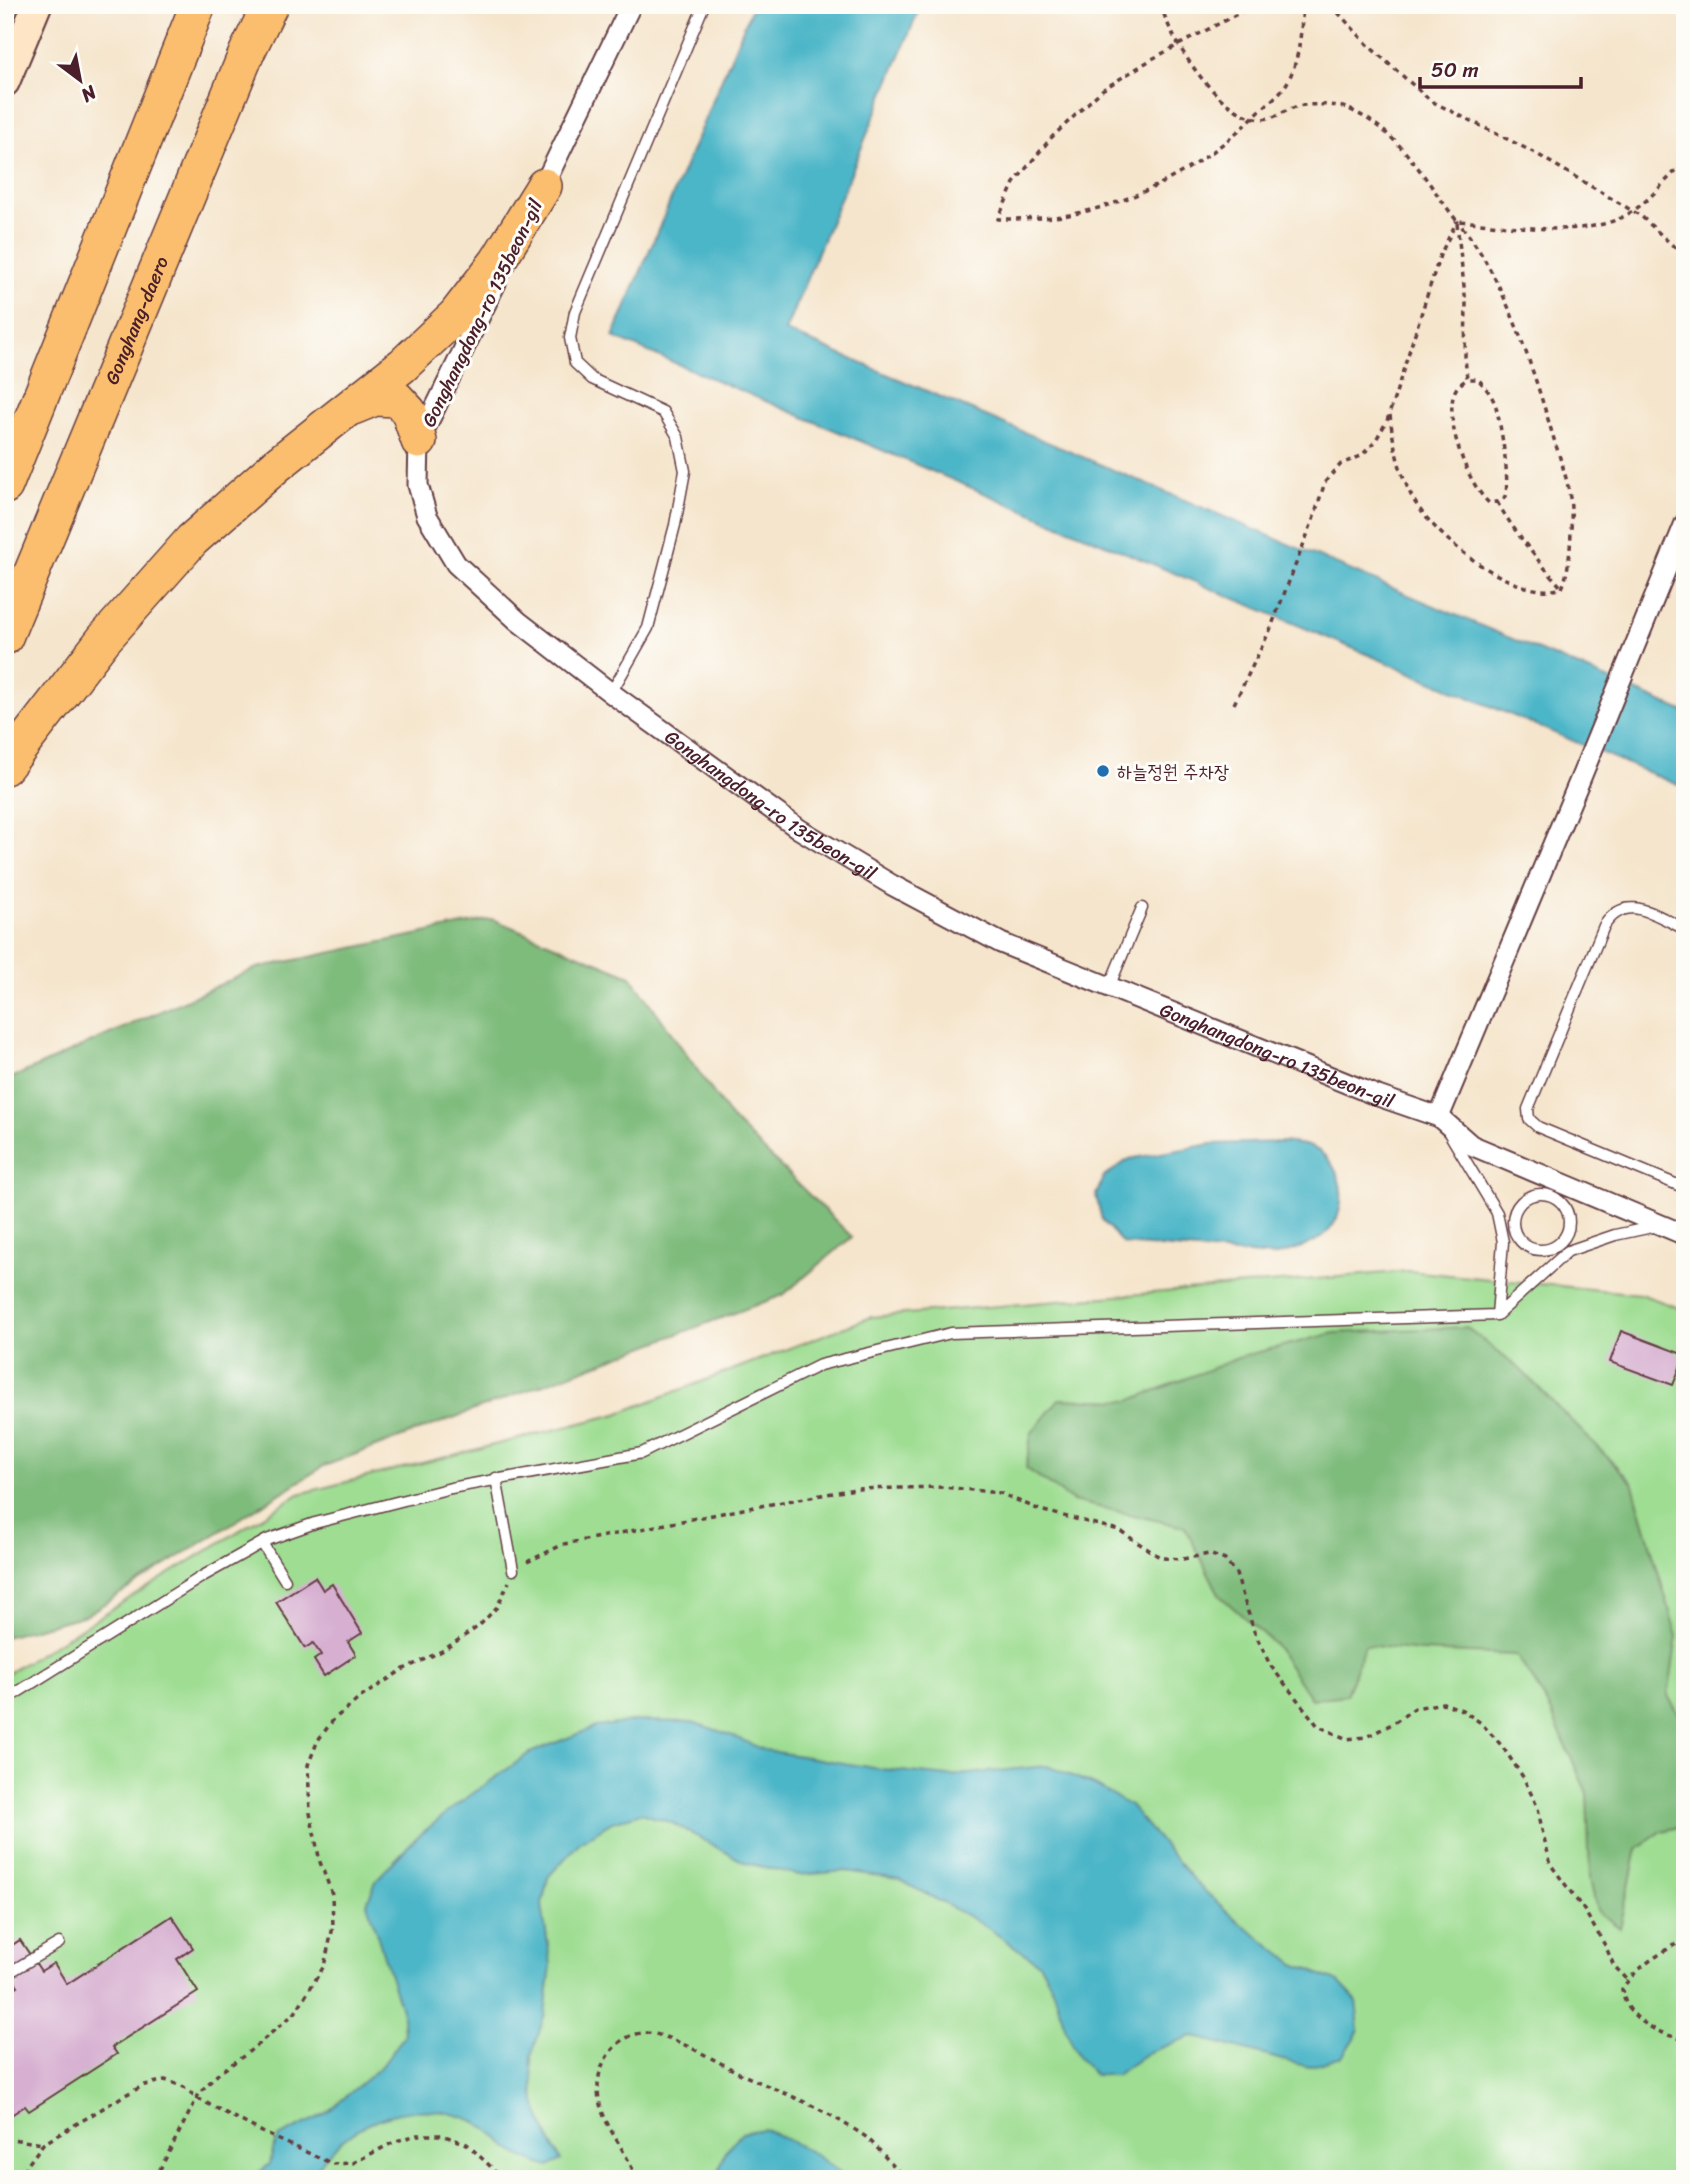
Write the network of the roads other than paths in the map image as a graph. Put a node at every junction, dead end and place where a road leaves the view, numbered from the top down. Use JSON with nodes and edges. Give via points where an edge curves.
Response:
{"nodes":[{"id":1,"x":37,"y":5,"type":"edge"},
{"id":2,"x":270,"y":5,"type":"edge"},
{"id":3,"x":631,"y":5,"type":"edge"},
{"id":4,"x":704,"y":5,"type":"edge"},
{"id":5,"x":193,"y":14,"type":"edge"},
{"id":6,"x":5,"y":82,"type":"edge"},
{"id":7,"x":544,"y":186,"type":"junction"},
{"id":8,"x":347,"y":410,"type":"junction"},
{"id":9,"x":419,"y":441,"type":"junction"},
{"id":10,"x":5,"y":486,"type":"edge"},
{"id":11,"x":1685,"y":523,"type":"edge"},
{"id":12,"x":5,"y":637,"type":"edge"},
{"id":13,"x":611,"y":693,"type":"junction"},
{"id":14,"x":5,"y":767,"type":"edge"},
{"id":15,"x":1142,"y":908,"type":"dead end"},
{"id":16,"x":1685,"y":929,"type":"edge"},
{"id":17,"x":1109,"y":987,"type":"junction"},
{"id":18,"x":1439,"y":1117,"type":"junction"},
{"id":19,"x":1554,"y":1188,"type":"junction"},
{"id":20,"x":1685,"y":1188,"type":"edge"},
{"id":21,"x":1500,"y":1225,"type":"junction"},
{"id":22,"x":1513,"y":1225,"type":"junction"},
{"id":23,"x":1662,"y":1226,"type":"junction"},
{"id":24,"x":1685,"y":1235,"type":"edge"},
{"id":25,"x":1565,"y":1246,"type":"junction"},
{"id":26,"x":1497,"y":1315,"type":"junction"},
{"id":27,"x":496,"y":1478,"type":"junction"},
{"id":28,"x":262,"y":1543,"type":"junction"},
{"id":29,"x":513,"y":1570,"type":"road end"},
{"id":30,"x":285,"y":1580,"type":"dead end"},
{"id":31,"x":5,"y":1700,"type":"edge"},
{"id":32,"x":59,"y":1943,"type":"dead end"},
{"id":33,"x":5,"y":1975,"type":"edge"}],
"edges":[{"from":1,"to":6,"type":"main road"},
{"from":2,"to":12,"type":"highway","name":"Gonghang-daero"},
{"from":3,"to":7,"type":"street","name":"Gonghangdong-ro 135beon-gil"},
{"from":4,"to":13,"type":"lane","via":[[575,312],[570,338],[575,363],[592,379],[663,412],[678,437],[685,471],[649,628]]},
{"from":5,"to":10,"type":"highway"},
{"from":7,"to":8,"type":"highway","via":[[497,262],[456,315]]},
{"from":7,"to":9,"type":"street","name":"Gonghangdong-ro 135beon-gil"},
{"from":8,"to":9,"type":"highway","via":[[375,398],[397,399],[409,412]]},
{"from":8,"to":14,"type":"highway","via":[[251,487],[169,564]]},
{"from":9,"to":13,"type":"street","name":"Gonghangdong-ro 135beon-gil","via":[[418,485],[427,516],[456,564],[519,621]]},
{"from":11,"to":18,"type":"street"},
{"from":13,"to":17,"type":"street","name":"Gonghangdong-ro 135beon-gil","via":[[799,829],[892,885],[1001,943]]},
{"from":15,"to":17,"type":"lane"},
{"from":16,"to":20,"type":"lane","via":[[1638,908],[1622,908],[1612,914],[1528,1109],[1529,1119],[1538,1127]]},
{"from":17,"to":18,"type":"street","name":"Gonghangdong-ro 135beon-gil"},
{"from":18,"to":19,"type":"street","name":"Gonghangdong-ro 135beon-gil","via":[[1471,1145]]},
{"from":18,"to":21,"type":"lane"},
{"from":19,"to":22,"type":"lane","via":[[1517,1206]]},
{"from":19,"to":23,"type":"street","name":"Gonghangdong-ro 135beon-gil"},
{"from":19,"to":25,"type":"lane","via":[[1569,1215]]},
{"from":21,"to":22,"type":"lane"},
{"from":21,"to":26,"type":"lane","via":[[1503,1242]]},
{"from":22,"to":25,"type":"lane","via":[[1527,1248],[1546,1251]]},
{"from":23,"to":24,"type":"street","name":"Gonghangdong-ro 135beon-gil"},
{"from":23,"to":25,"type":"lane"},
{"from":25,"to":26,"type":"lane"},
{"from":26,"to":27,"type":"lane","via":[[951,1333],[820,1365],[642,1452]]},
{"from":27,"to":28,"type":"lane","via":[[314,1523]]},
{"from":27,"to":29,"type":"lane"},
{"from":28,"to":30,"type":"lane"},
{"from":28,"to":31,"type":"lane"},
{"from":32,"to":33,"type":"lane"}]}
